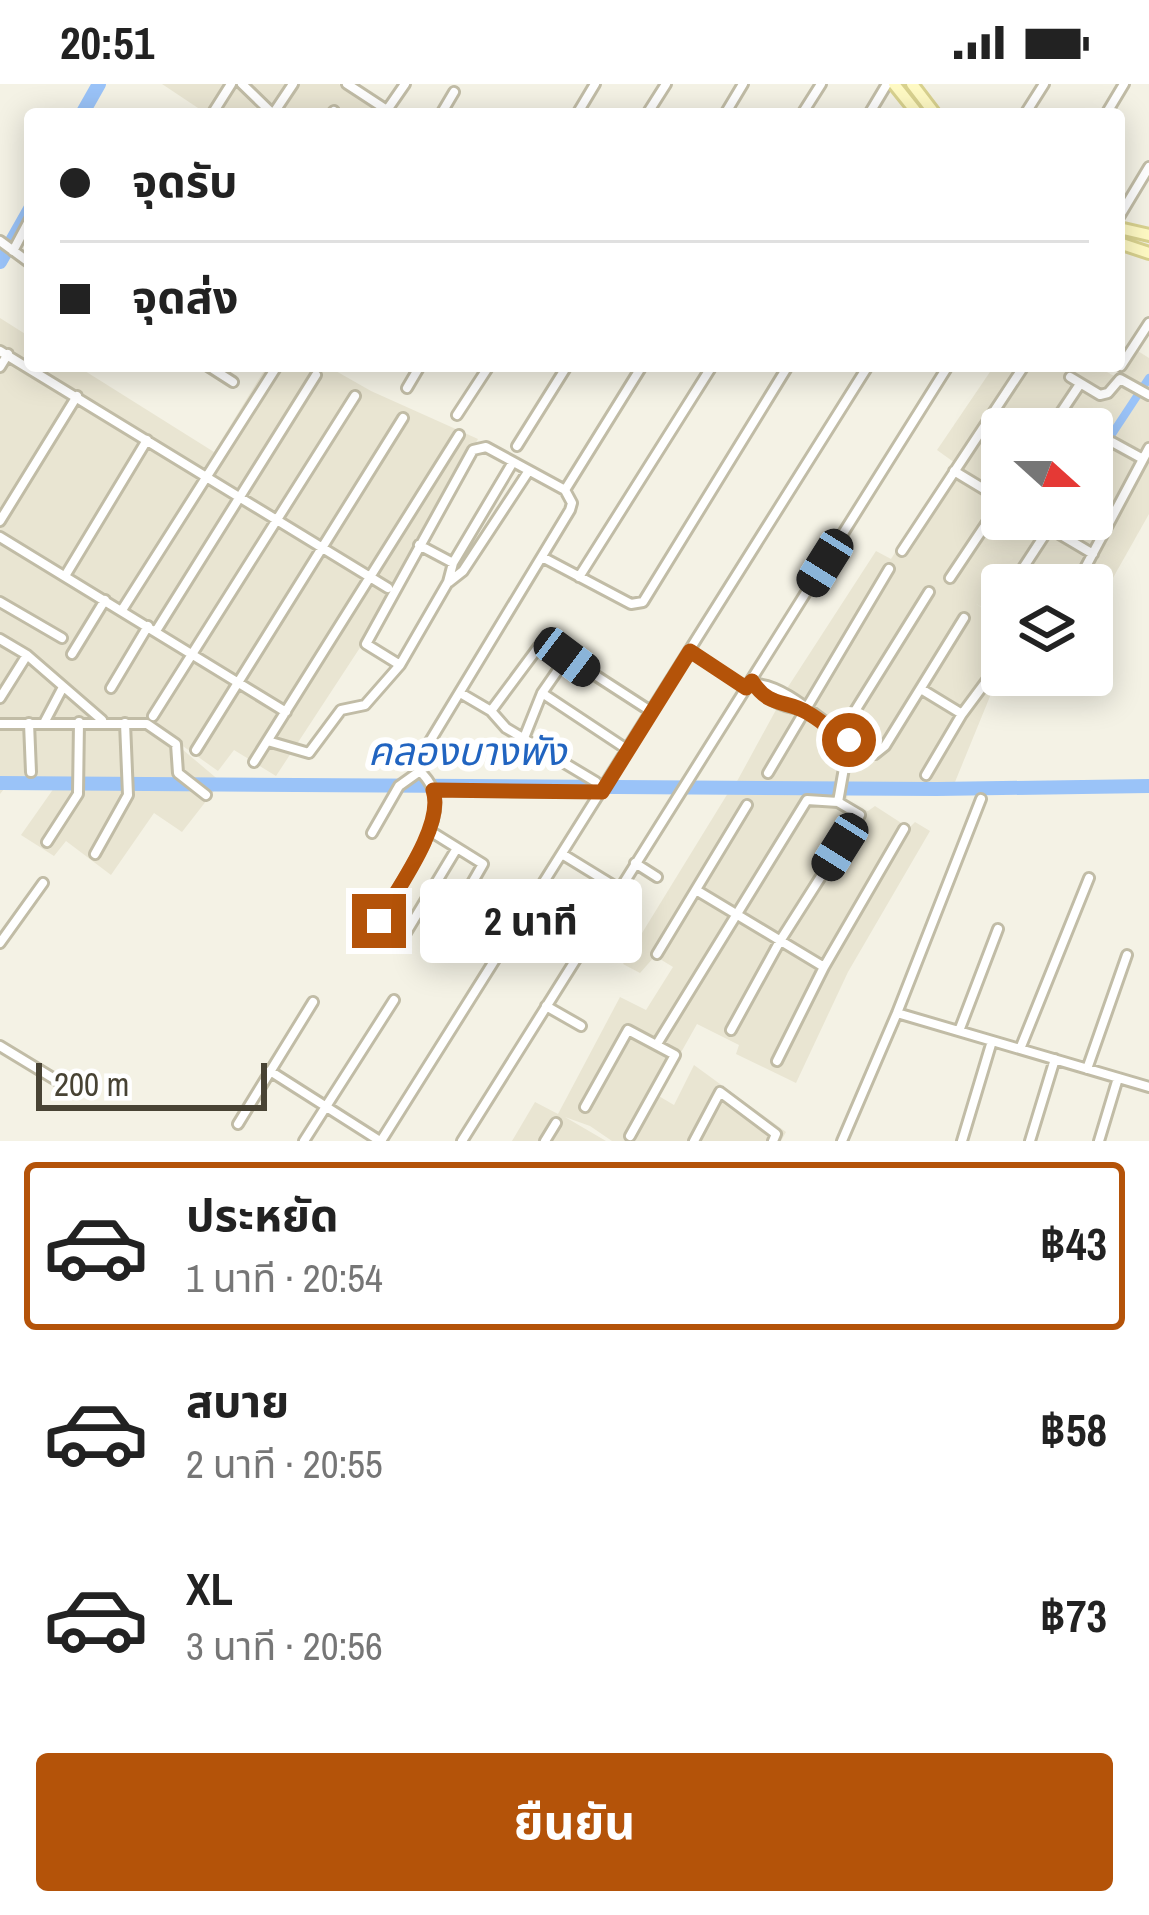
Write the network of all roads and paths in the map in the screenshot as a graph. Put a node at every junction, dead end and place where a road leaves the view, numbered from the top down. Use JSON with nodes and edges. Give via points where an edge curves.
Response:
{"nodes":[{"id":1,"x":242,"y":84,"type":"edge"},
{"id":2,"x":347,"y":84,"type":"edge"},
{"id":3,"x":891,"y":84,"type":"edge"},
{"id":4,"x":912,"y":84,"type":"edge"},
{"id":5,"x":454,"y":92,"type":"dead end"},
{"id":6,"x":267,"y":108,"type":"edge"},
{"id":7,"x":384,"y":108,"type":"edge"},
{"id":8,"x":445,"y":108,"type":"edge"},
{"id":9,"x":913,"y":108,"type":"edge"},
{"id":10,"x":930,"y":108,"type":"edge"},
{"id":11,"x":1149,"y":167,"type":"edge"},
{"id":12,"x":1125,"y":207,"type":"edge"},
{"id":13,"x":1149,"y":323,"type":"edge"},
{"id":14,"x":4,"y":353,"type":"edge"},
{"id":15,"x":1125,"y":360,"type":"edge"},
{"id":16,"x":0,"y":367,"type":"edge"},
{"id":17,"x":36,"y":372,"type":"edge"},
{"id":18,"x":217,"y":372,"type":"edge"},
{"id":19,"x":273,"y":372,"type":"edge"},
{"id":20,"x":416,"y":372,"type":"edge"},
{"id":21,"x":484,"y":372,"type":"edge"},
{"id":22,"x":563,"y":372,"type":"edge"},
{"id":23,"x":638,"y":372,"type":"edge"},
{"id":24,"x":708,"y":372,"type":"edge"},
{"id":25,"x":784,"y":372,"type":"edge"},
{"id":26,"x":864,"y":372,"type":"edge"},
{"id":27,"x":944,"y":372,"type":"edge"},
{"id":28,"x":1020,"y":372,"type":"edge"},
{"id":29,"x":316,"y":375,"type":"dead end"},
{"id":30,"x":1070,"y":377,"type":"dead end"},
{"id":31,"x":233,"y":382,"type":"dead end"},
{"id":32,"x":1080,"y":384,"type":"junction"},
{"id":33,"x":407,"y":388,"type":"dead end"},
{"id":34,"x":1149,"y":395,"type":"edge"},
{"id":35,"x":76,"y":396,"type":"junction"},
{"id":36,"x":355,"y":396,"type":"dead end"},
{"id":37,"x":1064,"y":408,"type":"edge"},
{"id":38,"x":458,"y":415,"type":"dead end"},
{"id":39,"x":403,"y":418,"type":"dead end"},
{"id":40,"x":459,"y":435,"type":"dead end"},
{"id":41,"x":147,"y":440,"type":"junction"},
{"id":42,"x":1113,"y":443,"type":"edge"},
{"id":43,"x":517,"y":446,"type":"dead end"},
{"id":44,"x":1149,"y":448,"type":"edge"},
{"id":45,"x":1143,"y":459,"type":"junction"},
{"id":46,"x":513,"y":462,"type":"junction"},
{"id":47,"x":955,"y":471,"type":"junction"},
{"id":48,"x":528,"y":472,"type":"junction"},
{"id":49,"x":206,"y":475,"type":"junction"},
{"id":50,"x":981,"y":487,"type":"edge"},
{"id":51,"x":565,"y":490,"type":"junction"},
{"id":52,"x":241,"y":496,"type":"junction"},
{"id":53,"x":276,"y":520,"type":"junction"},
{"id":54,"x":0,"y":521,"type":"edge"},
{"id":55,"x":981,"y":532,"type":"edge"},
{"id":56,"x":0,"y":537,"type":"edge"},
{"id":57,"x":1074,"y":540,"type":"edge"},
{"id":58,"x":419,"y":545,"type":"junction"},
{"id":59,"x":323,"y":548,"type":"junction"},
{"id":60,"x":902,"y":550,"type":"dead end"},
{"id":61,"x":1093,"y":554,"type":"junction"},
{"id":62,"x":544,"y":558,"type":"junction"},
{"id":63,"x":453,"y":562,"type":"junction"},
{"id":64,"x":1088,"y":564,"type":"edge"},
{"id":65,"x":889,"y":569,"type":"dead end"},
{"id":66,"x":64,"y":576,"type":"junction"},
{"id":67,"x":369,"y":577,"type":"junction"},
{"id":68,"x":579,"y":577,"type":"junction"},
{"id":69,"x":950,"y":578,"type":"dead end"},
{"id":70,"x":448,"y":582,"type":"junction"},
{"id":71,"x":388,"y":588,"type":"dead end"},
{"id":72,"x":929,"y":592,"type":"dead end"},
{"id":73,"x":105,"y":600,"type":"junction"},
{"id":74,"x":0,"y":602,"type":"edge"},
{"id":75,"x":122,"y":610,"type":"junction"},
{"id":76,"x":964,"y":618,"type":"dead end"},
{"id":77,"x":152,"y":629,"type":"junction"},
{"id":78,"x":62,"y":638,"type":"dead end"},
{"id":79,"x":0,"y":639,"type":"edge"},
{"id":80,"x":690,"y":651,"type":"junction"},
{"id":81,"x":72,"y":654,"type":"dead end"},
{"id":82,"x":192,"y":654,"type":"junction"},
{"id":83,"x":26,"y":655,"type":"junction"},
{"id":84,"x":567,"y":657,"type":"junction"},
{"id":85,"x":400,"y":665,"type":"junction"},
{"id":86,"x":238,"y":682,"type":"junction"},
{"id":87,"x":751,"y":684,"type":"junction"},
{"id":88,"x":63,"y":687,"type":"junction"},
{"id":89,"x":111,"y":688,"type":"dead end"},
{"id":90,"x":981,"y":688,"type":"edge"},
{"id":91,"x":921,"y":689,"type":"junction"},
{"id":92,"x":542,"y":693,"type":"junction"},
{"id":93,"x":462,"y":694,"type":"junction"},
{"id":94,"x":0,"y":698,"type":"edge"},
{"id":95,"x":803,"y":710,"type":"junction"},
{"id":96,"x":491,"y":711,"type":"junction"},
{"id":97,"x":286,"y":712,"type":"junction"},
{"id":98,"x":652,"y":712,"type":"junction"},
{"id":99,"x":962,"y":714,"type":"junction"},
{"id":100,"x":153,"y":716,"type":"dead end"},
{"id":101,"x":104,"y":721,"type":"junction"},
{"id":102,"x":80,"y":722,"type":"junction"},
{"id":103,"x":29,"y":723,"type":"junction"},
{"id":104,"x":44,"y":723,"type":"junction"},
{"id":105,"x":125,"y":723,"type":"junction"},
{"id":106,"x":0,"y":724,"type":"edge"},
{"id":107,"x":524,"y":738,"type":"junction"},
{"id":108,"x":844,"y":738,"type":"junction"},
{"id":109,"x":271,"y":742,"type":"dead end"},
{"id":110,"x":196,"y":750,"type":"dead end"},
{"id":111,"x":628,"y":750,"type":"junction"},
{"id":112,"x":254,"y":762,"type":"dead end"},
{"id":113,"x":420,"y":771,"type":"junction"},
{"id":114,"x":31,"y":772,"type":"dead end"},
{"id":115,"x":767,"y":773,"type":"dead end"},
{"id":116,"x":926,"y":775,"type":"dead end"},
{"id":117,"x":596,"y":782,"type":"dead end"},
{"id":118,"x":433,"y":790,"type":"junction"},
{"id":119,"x":602,"y":792,"type":"junction"},
{"id":120,"x":206,"y":795,"type":"dead end"},
{"id":121,"x":981,"y":799,"type":"dead end"},
{"id":122,"x":838,"y":802,"type":"junction"},
{"id":123,"x":747,"y":805,"type":"dead end"},
{"id":124,"x":904,"y":829,"type":"dead end"},
{"id":125,"x":430,"y":831,"type":"junction"},
{"id":126,"x":372,"y":833,"type":"dead end"},
{"id":127,"x":47,"y":842,"type":"dead end"},
{"id":128,"x":457,"y":848,"type":"junction"},
{"id":129,"x":95,"y":854,"type":"dead end"},
{"id":130,"x":562,"y":854,"type":"junction"},
{"id":131,"x":635,"y":863,"type":"junction"},
{"id":132,"x":656,"y":877,"type":"dead end"},
{"id":133,"x":1089,"y":878,"type":"dead end"},
{"id":134,"x":43,"y":883,"type":"dead end"},
{"id":135,"x":619,"y":889,"type":"junction"},
{"id":136,"x":696,"y":890,"type":"junction"},
{"id":137,"x":603,"y":914,"type":"junction"},
{"id":138,"x":736,"y":914,"type":"junction"},
{"id":139,"x":379,"y":921,"type":"dead end"},
{"id":140,"x":627,"y":927,"type":"dead end"},
{"id":141,"x":998,"y":929,"type":"dead end"},
{"id":142,"x":401,"y":941,"type":"dead end"},
{"id":143,"x":780,"y":941,"type":"junction"},
{"id":144,"x":0,"y":943,"type":"edge"},
{"id":145,"x":434,"y":949,"type":"dead end"},
{"id":146,"x":657,"y":954,"type":"dead end"},
{"id":147,"x":1127,"y":955,"type":"dead end"},
{"id":148,"x":824,"y":967,"type":"junction"},
{"id":149,"x":394,"y":1000,"type":"dead end"},
{"id":150,"x":313,"y":1002,"type":"dead end"},
{"id":151,"x":546,"y":1006,"type":"junction"},
{"id":152,"x":897,"y":1013,"type":"junction"},
{"id":153,"x":581,"y":1026,"type":"dead end"},
{"id":154,"x":731,"y":1030,"type":"dead end"},
{"id":155,"x":959,"y":1031,"type":"junction"},
{"id":156,"x":992,"y":1041,"type":"junction"},
{"id":157,"x":657,"y":1044,"type":"junction"},
{"id":158,"x":0,"y":1046,"type":"edge"},
{"id":159,"x":1021,"y":1049,"type":"junction"},
{"id":160,"x":1055,"y":1059,"type":"junction"},
{"id":161,"x":777,"y":1061,"type":"dead end"},
{"id":162,"x":1087,"y":1069,"type":"junction"},
{"id":163,"x":270,"y":1071,"type":"junction"},
{"id":164,"x":1118,"y":1078,"type":"junction"},
{"id":165,"x":56,"y":1080,"type":"dead end"},
{"id":166,"x":1149,"y":1087,"type":"edge"},
{"id":167,"x":326,"y":1107,"type":"junction"},
{"id":168,"x":585,"y":1107,"type":"dead end"},
{"id":169,"x":556,"y":1123,"type":"dead end"},
{"id":170,"x":238,"y":1124,"type":"dead end"},
{"id":171,"x":630,"y":1136,"type":"dead end"},
{"id":172,"x":304,"y":1141,"type":"edge"},
{"id":173,"x":381,"y":1141,"type":"edge"},
{"id":174,"x":462,"y":1141,"type":"edge"},
{"id":175,"x":545,"y":1141,"type":"edge"},
{"id":176,"x":694,"y":1141,"type":"edge"},
{"id":177,"x":772,"y":1141,"type":"edge"},
{"id":178,"x":842,"y":1141,"type":"edge"},
{"id":179,"x":962,"y":1141,"type":"edge"},
{"id":180,"x":1030,"y":1141,"type":"edge"},
{"id":181,"x":1100,"y":1141,"type":"edge"}],
"edges":[{"from":1,"to":6,"type":"street"},
{"from":2,"to":7,"type":"street"},
{"from":3,"to":9,"type":"main road"},
{"from":4,"to":10,"type":"main road"},
{"from":5,"to":8,"type":"street"},
{"from":11,"to":12,"type":"street"},
{"from":13,"to":15,"type":"street"},
{"from":14,"to":16,"type":"street"},
{"from":17,"to":35,"type":"street"},
{"from":18,"to":31,"type":"street"},
{"from":19,"to":49,"type":"street"},
{"from":20,"to":33,"type":"street"},
{"from":21,"to":38,"type":"street"},
{"from":22,"to":43,"type":"street"},
{"from":23,"to":51,"type":"street"},
{"from":24,"to":68,"type":"street"},
{"from":25,"to":68,"type":"street","via":[[643,602],[631,604]]},
{"from":26,"to":80,"type":"street"},
{"from":27,"to":87,"type":"street"},
{"from":28,"to":47,"type":"street"},
{"from":29,"to":52,"type":"street"},
{"from":30,"to":32,"type":"street"},
{"from":32,"to":34,"type":"street","via":[[1103,394],[1124,380]]},
{"from":32,"to":37,"type":"street"},
{"from":35,"to":41,"type":"street"},
{"from":35,"to":54,"type":"street"},
{"from":36,"to":53,"type":"street"},
{"from":39,"to":59,"type":"street"},
{"from":40,"to":67,"type":"street"},
{"from":41,"to":49,"type":"street"},
{"from":41,"to":66,"type":"street"},
{"from":42,"to":45,"type":"street"},
{"from":44,"to":45,"type":"street"},
{"from":45,"to":61,"type":"street"},
{"from":46,"to":48,"type":"street"},
{"from":46,"to":58,"type":"street","via":[[486,447],[473,450]]},
{"from":46,"to":63,"type":"street"},
{"from":47,"to":50,"type":"street"},
{"from":47,"to":60,"type":"street"},
{"from":48,"to":51,"type":"street"},
{"from":48,"to":70,"type":"street"},
{"from":49,"to":52,"type":"street"},
{"from":49,"to":75,"type":"street"},
{"from":51,"to":62,"type":"street","via":[[571,510]]},
{"from":52,"to":53,"type":"street"},
{"from":52,"to":77,"type":"street"},
{"from":53,"to":59,"type":"street"},
{"from":53,"to":82,"type":"street"},
{"from":55,"to":69,"type":"street"},
{"from":56,"to":66,"type":"street"},
{"from":57,"to":61,"type":"street"},
{"from":58,"to":63,"type":"street"},
{"from":58,"to":85,"type":"street","via":[[366,644]]},
{"from":59,"to":67,"type":"street"},
{"from":59,"to":86,"type":"street"},
{"from":61,"to":64,"type":"street"},
{"from":62,"to":68,"type":"street"},
{"from":62,"to":93,"type":"street"},
{"from":63,"to":70,"type":"street"},
{"from":65,"to":95,"type":"street"},
{"from":66,"to":73,"type":"street"},
{"from":67,"to":71,"type":"street"},
{"from":67,"to":97,"type":"street"},
{"from":70,"to":85,"type":"street"},
{"from":72,"to":108,"type":"street"},
{"from":73,"to":75,"type":"street"},
{"from":73,"to":81,"type":"street"},
{"from":74,"to":78,"type":"street"},
{"from":75,"to":77,"type":"street"},
{"from":76,"to":91,"type":"street"},
{"from":77,"to":82,"type":"street"},
{"from":77,"to":89,"type":"street"},
{"from":79,"to":83,"type":"street"},
{"from":80,"to":87,"type":"street"},
{"from":80,"to":98,"type":"street"},
{"from":82,"to":86,"type":"street"},
{"from":82,"to":100,"type":"street"},
{"from":83,"to":88,"type":"street"},
{"from":83,"to":94,"type":"street"},
{"from":84,"to":92,"type":"street"},
{"from":84,"to":96,"type":"street","via":[[536,646]]},
{"from":84,"to":98,"type":"street"},
{"from":85,"to":109,"type":"street","via":[[365,705],[341,710],[309,753]]},
{"from":86,"to":97,"type":"street"},
{"from":86,"to":110,"type":"street"},
{"from":87,"to":95,"type":"street"},
{"from":87,"to":131,"type":"street"},
{"from":88,"to":101,"type":"street"},
{"from":88,"to":104,"type":"street"},
{"from":90,"to":99,"type":"street"},
{"from":91,"to":99,"type":"street"},
{"from":91,"to":108,"type":"street","via":[[881,751]]},
{"from":92,"to":107,"type":"street"},
{"from":92,"to":111,"type":"street"},
{"from":93,"to":96,"type":"street"},
{"from":93,"to":113,"type":"street","via":[[415,766]]},
{"from":95,"to":108,"type":"street"},
{"from":95,"to":115,"type":"street"},
{"from":96,"to":107,"type":"street"},
{"from":97,"to":112,"type":"street"},
{"from":98,"to":111,"type":"street"},
{"from":99,"to":116,"type":"street"},
{"from":101,"to":102,"type":"street"},
{"from":101,"to":105,"type":"street"},
{"from":102,"to":104,"type":"street"},
{"from":102,"to":127,"type":"street","via":[[78,794]]},
{"from":103,"to":104,"type":"street"},
{"from":103,"to":106,"type":"street"},
{"from":103,"to":114,"type":"street"},
{"from":105,"to":120,"type":"street","via":[[147,724],[176,744],[178,772]]},
{"from":105,"to":129,"type":"street","via":[[128,795]]},
{"from":107,"to":117,"type":"street"},
{"from":108,"to":122,"type":"street"},
{"from":111,"to":119,"type":"street"},
{"from":113,"to":118,"type":"street"},
{"from":113,"to":126,"type":"street","via":[[398,788]]},
{"from":118,"to":119,"type":"street"},
{"from":118,"to":125,"type":"street"},
{"from":119,"to":130,"type":"street"},
{"from":121,"to":152,"type":"street"},
{"from":122,"to":138,"type":"street","via":[[807,800]]},
{"from":122,"to":143,"type":"street","via":[[860,815]]},
{"from":123,"to":136,"type":"street"},
{"from":124,"to":148,"type":"street"},
{"from":125,"to":128,"type":"street"},
{"from":125,"to":139,"type":"street"},
{"from":128,"to":142,"type":"street"},
{"from":128,"to":145,"type":"street","via":[[483,864]]},
{"from":130,"to":135,"type":"street"},
{"from":130,"to":173,"type":"street"},
{"from":131,"to":132,"type":"street"},
{"from":131,"to":135,"type":"street"},
{"from":133,"to":159,"type":"street"},
{"from":134,"to":144,"type":"street"},
{"from":135,"to":137,"type":"street"},
{"from":136,"to":138,"type":"street"},
{"from":136,"to":146,"type":"street"},
{"from":137,"to":140,"type":"street"},
{"from":137,"to":151,"type":"street"},
{"from":138,"to":143,"type":"street"},
{"from":138,"to":157,"type":"street"},
{"from":141,"to":155,"type":"street"},
{"from":143,"to":148,"type":"street"},
{"from":143,"to":154,"type":"street"},
{"from":147,"to":162,"type":"street"},
{"from":148,"to":161,"type":"street"},
{"from":149,"to":167,"type":"street"},
{"from":150,"to":163,"type":"street"},
{"from":151,"to":153,"type":"street"},
{"from":151,"to":174,"type":"street"},
{"from":152,"to":155,"type":"street"},
{"from":152,"to":178,"type":"street"},
{"from":155,"to":156,"type":"street"},
{"from":156,"to":159,"type":"street"},
{"from":156,"to":179,"type":"street"},
{"from":157,"to":168,"type":"street","via":[[628,1030]]},
{"from":157,"to":171,"type":"street","via":[[675,1055]]},
{"from":158,"to":165,"type":"street"},
{"from":159,"to":160,"type":"street"},
{"from":160,"to":162,"type":"street"},
{"from":160,"to":180,"type":"street"},
{"from":162,"to":164,"type":"street"},
{"from":163,"to":167,"type":"street"},
{"from":163,"to":170,"type":"street"},
{"from":164,"to":166,"type":"street"},
{"from":164,"to":181,"type":"street"},
{"from":167,"to":172,"type":"street"},
{"from":167,"to":173,"type":"street"},
{"from":169,"to":175,"type":"street"},
{"from":176,"to":177,"type":"street","via":[[720,1092],[776,1134]]}]}
